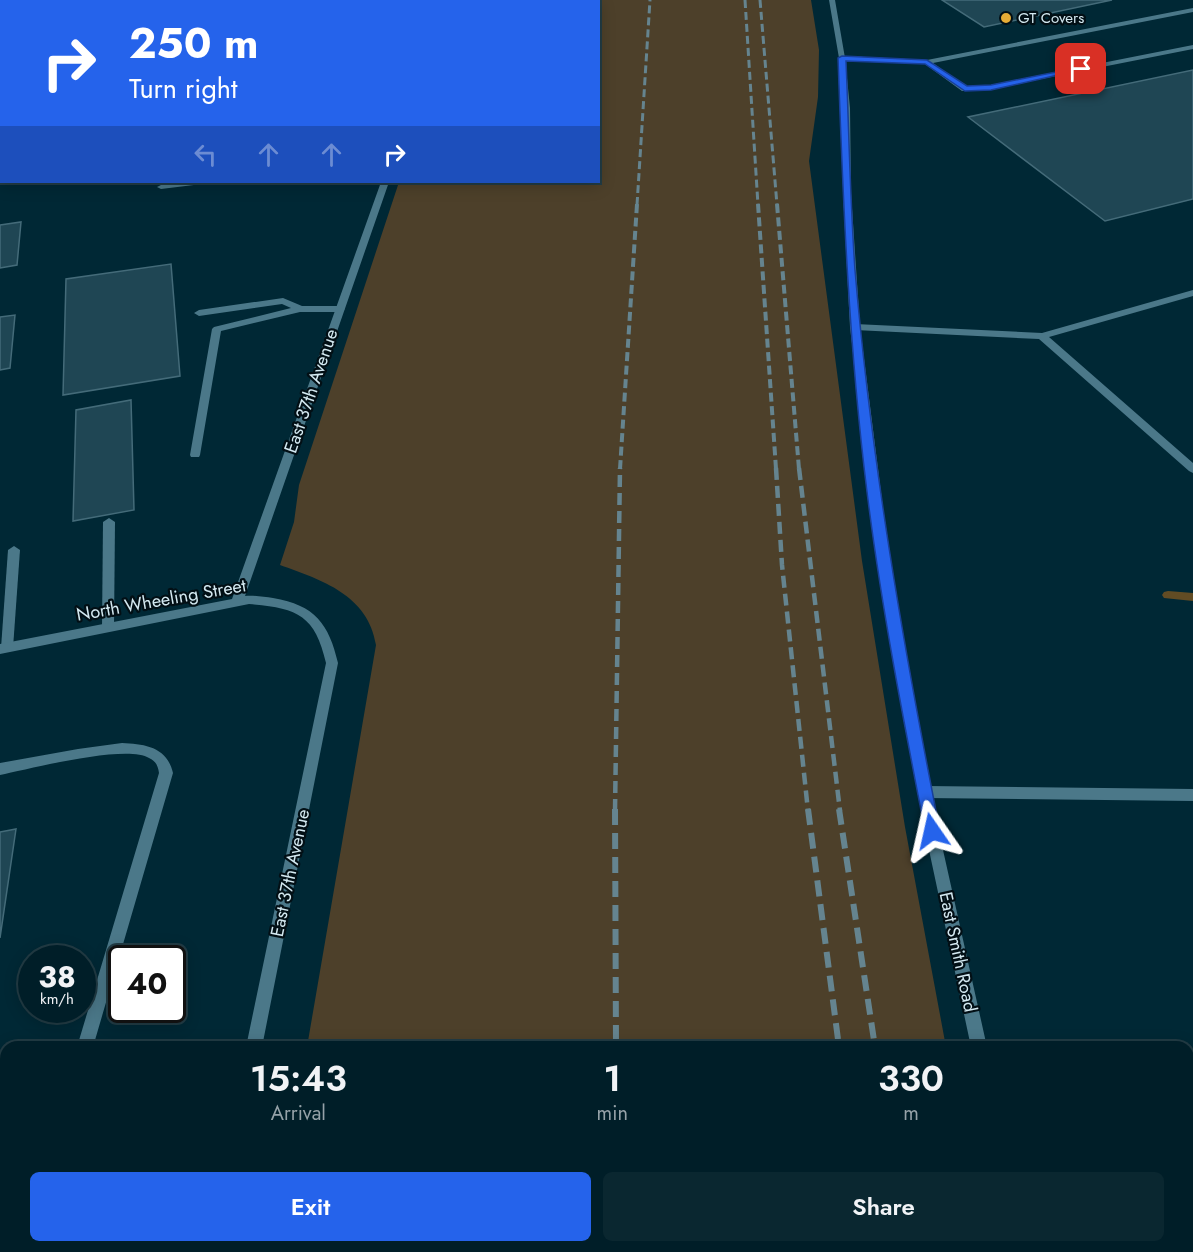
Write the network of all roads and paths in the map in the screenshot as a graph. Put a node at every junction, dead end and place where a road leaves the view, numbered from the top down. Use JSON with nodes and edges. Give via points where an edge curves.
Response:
{"nodes":[{"id":1,"x":832,"y":0,"type":"edge"},
{"id":2,"x":1193,"y":10,"type":"edge"},
{"id":3,"x":1193,"y":47,"type":"edge"},
{"id":4,"x":842,"y":58,"type":"junction"},
{"id":5,"x":927,"y":62,"type":"junction"},
{"id":6,"x":194,"y":183,"type":"edge"},
{"id":7,"x":385,"y":183,"type":"edge"},
{"id":8,"x":161,"y":187,"type":"dead end"},
{"id":9,"x":1193,"y":293,"type":"edge"},
{"id":10,"x":300,"y":309,"type":"junction"},
{"id":11,"x":340,"y":309,"type":"junction"},
{"id":12,"x":199,"y":313,"type":"dead end"},
{"id":13,"x":855,"y":327,"type":"junction"},
{"id":14,"x":1042,"y":336,"type":"junction"},
{"id":15,"x":195,"y":454,"type":"dead end"},
{"id":16,"x":1193,"y":469,"type":"edge"},
{"id":17,"x":109,"y":522,"type":"dead end"},
{"id":18,"x":14,"y":550,"type":"dead end"},
{"id":19,"x":237,"y":602,"type":"junction"},
{"id":20,"x":108,"y":627,"type":"junction"},
{"id":21,"x":3,"y":649,"type":"edge"},
{"id":22,"x":332,"y":663,"type":"joint"},
{"id":23,"x":0,"y":769,"type":"edge"},
{"id":24,"x":925,"y":792,"type":"junction"},
{"id":25,"x":1193,"y":795,"type":"edge"},
{"id":26,"x":88,"y":1041,"type":"edge"},
{"id":27,"x":255,"y":1041,"type":"edge"},
{"id":28,"x":978,"y":1041,"type":"edge"}],
"edges":[{"from":1,"to":4,"type":"street","name":"East Smith Road"},
{"from":2,"to":5,"type":"street"},
{"from":3,"to":5,"type":"street","via":[[965,89]]},
{"from":4,"to":5,"type":"street"},
{"from":4,"to":13,"type":"street","name":"East Smith Road"},
{"from":6,"to":8,"type":"street"},
{"from":7,"to":11,"type":"street","name":"East 37th Avenue"},
{"from":9,"to":14,"type":"street"},
{"from":10,"to":11,"type":"street"},
{"from":10,"to":12,"type":"street","via":[[283,301]]},
{"from":10,"to":15,"type":"street","via":[[217,329]]},
{"from":11,"to":19,"type":"street","name":"East 37th Avenue"},
{"from":13,"to":14,"type":"street"},
{"from":13,"to":24,"type":"street","name":"East Smith Road","via":[[884,568]]},
{"from":14,"to":16,"type":"street"},
{"from":17,"to":20,"type":"street"},
{"from":18,"to":21,"type":"street"},
{"from":19,"to":20,"type":"street","name":"North Wheeling Street"},
{"from":19,"to":22,"type":"street","name":"North Wheeling Street","via":[[274,601],[297,608],[324,631]]},
{"from":20,"to":21,"type":"street","name":"North Wheeling Street"},
{"from":22,"to":27,"type":"street","name":"East 37th Avenue"},
{"from":23,"to":26,"type":"street","via":[[116,749],[150,751],[164,762],[166,773]]},
{"from":24,"to":25,"type":"street"},
{"from":24,"to":28,"type":"street","name":"East Smith Road"}]}
